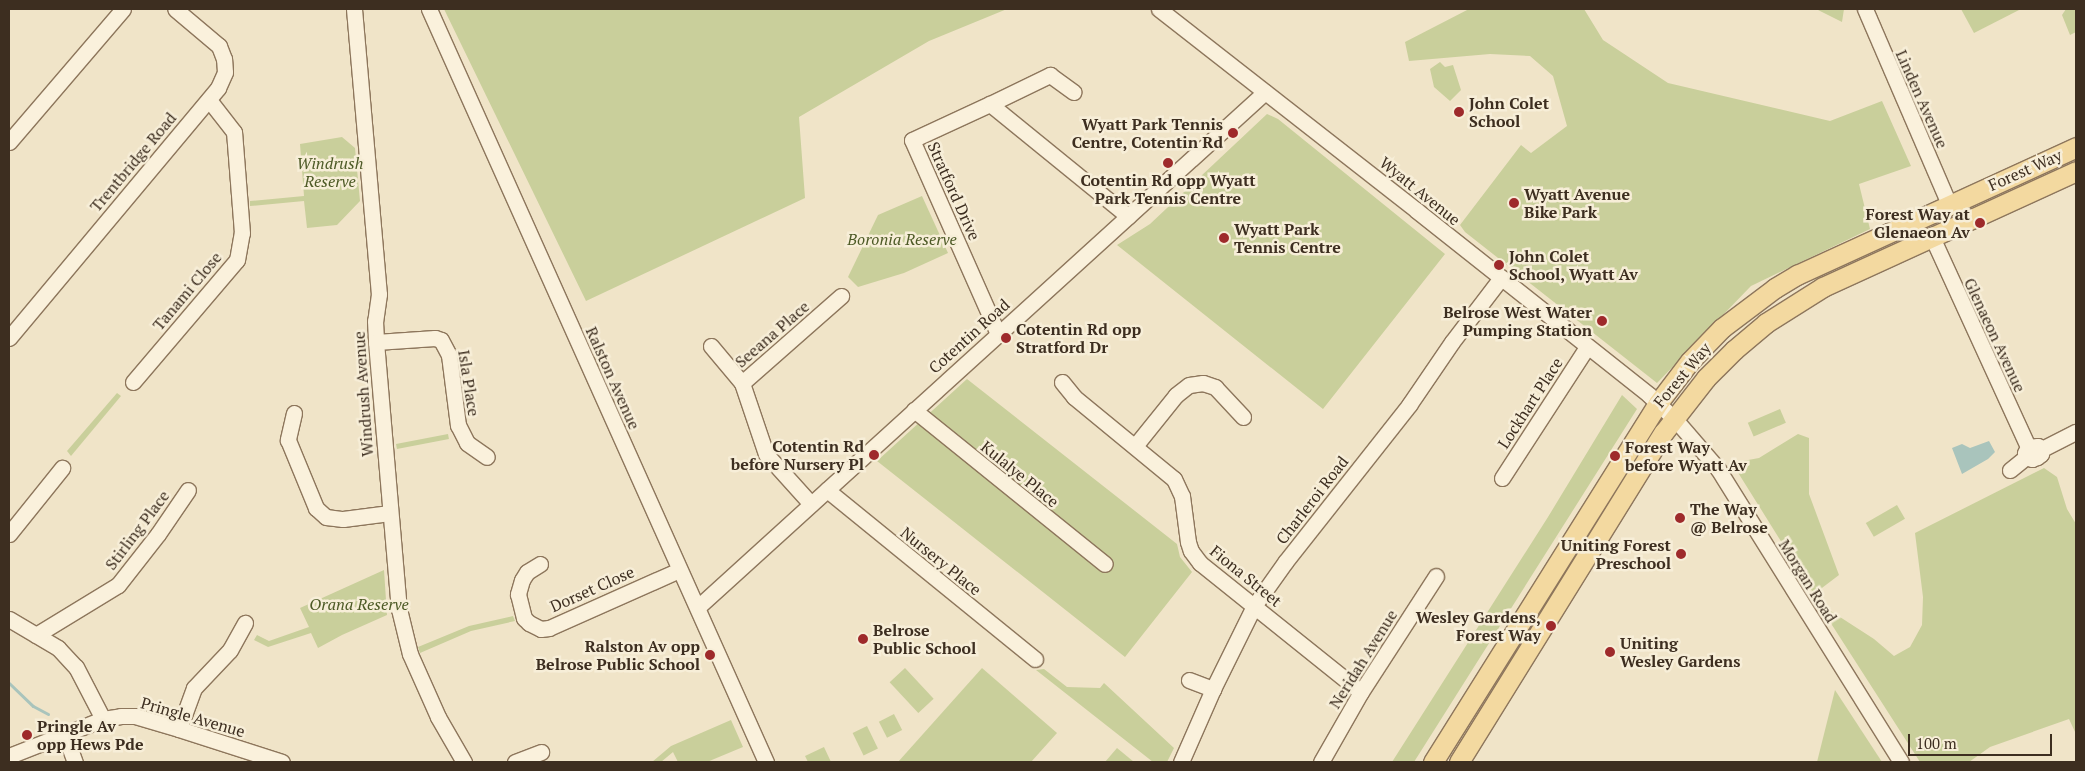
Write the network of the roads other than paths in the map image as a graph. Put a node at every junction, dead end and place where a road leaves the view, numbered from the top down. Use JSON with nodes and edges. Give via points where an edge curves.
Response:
{"nodes":[{"id":1,"x":123,"y":9,"type":"edge"},
{"id":2,"x":174,"y":9,"type":"edge"},
{"id":3,"x":354,"y":9,"type":"edge"},
{"id":4,"x":428,"y":9,"type":"edge"},
{"id":5,"x":1159,"y":9,"type":"edge"},
{"id":6,"x":1865,"y":9,"type":"edge"},
{"id":7,"x":1073,"y":92,"type":"dead end"},
{"id":8,"x":1265,"y":92,"type":"junction"},
{"id":9,"x":209,"y":100,"type":"junction"},
{"id":10,"x":990,"y":104,"type":"junction"},
{"id":11,"x":9,"y":142,"type":"edge"},
{"id":12,"x":2076,"y":147,"type":"edge"},
{"id":13,"x":2076,"y":172,"type":"edge"},
{"id":14,"x":2010,"y":176,"type":"junction"},
{"id":15,"x":1949,"y":204,"type":"junction"},
{"id":16,"x":1128,"y":216,"type":"junction"},
{"id":17,"x":1932,"y":237,"type":"junction"},
{"id":18,"x":1846,"y":251,"type":"junction"},
{"id":19,"x":1501,"y":278,"type":"junction"},
{"id":20,"x":841,"y":296,"type":"dead end"},
{"id":21,"x":998,"y":334,"type":"junction"},
{"id":22,"x":9,"y":338,"type":"edge"},
{"id":23,"x":376,"y":342,"type":"junction"},
{"id":24,"x":711,"y":346,"type":"dead end"},
{"id":25,"x":1587,"y":347,"type":"junction"},
{"id":26,"x":133,"y":382,"type":"dead end"},
{"id":27,"x":1062,"y":382,"type":"dead end"},
{"id":28,"x":742,"y":383,"type":"junction"},
{"id":29,"x":1658,"y":402,"type":"junction"},
{"id":30,"x":914,"y":410,"type":"junction"},
{"id":31,"x":294,"y":414,"type":"dead end"},
{"id":32,"x":1243,"y":417,"type":"dead end"},
{"id":33,"x":1674,"y":418,"type":"junction"},
{"id":34,"x":2076,"y":432,"type":"edge"},
{"id":35,"x":1135,"y":446,"type":"junction"},
{"id":36,"x":2032,"y":451,"type":"junction"},
{"id":37,"x":487,"y":457,"type":"dead end"},
{"id":38,"x":62,"y":468,"type":"dead end"},
{"id":39,"x":2010,"y":470,"type":"dead end"},
{"id":40,"x":1502,"y":478,"type":"dead end"},
{"id":41,"x":188,"y":490,"type":"dead end"},
{"id":42,"x":827,"y":490,"type":"junction"},
{"id":43,"x":810,"y":504,"type":"junction"},
{"id":44,"x":390,"y":513,"type":"junction"},
{"id":45,"x":9,"y":534,"type":"edge"},
{"id":46,"x":540,"y":564,"type":"dead end"},
{"id":47,"x":1105,"y":564,"type":"dead end"},
{"id":48,"x":679,"y":570,"type":"junction"},
{"id":49,"x":1436,"y":576,"type":"dead end"},
{"id":50,"x":1254,"y":606,"type":"junction"},
{"id":51,"x":698,"y":607,"type":"junction"},
{"id":52,"x":9,"y":619,"type":"edge"},
{"id":53,"x":246,"y":623,"type":"dead end"},
{"id":54,"x":36,"y":635,"type":"junction"},
{"id":55,"x":1035,"y":659,"type":"dead end"},
{"id":56,"x":1189,"y":680,"type":"dead end"},
{"id":57,"x":1213,"y":689,"type":"junction"},
{"id":58,"x":1361,"y":692,"type":"junction"},
{"id":59,"x":103,"y":719,"type":"junction"},
{"id":60,"x":179,"y":729,"type":"junction"},
{"id":61,"x":65,"y":735,"type":"junction"},
{"id":62,"x":541,"y":752,"type":"dead end"},
{"id":63,"x":9,"y":756,"type":"edge"},
{"id":64,"x":256,"y":758,"type":"edge"},
{"id":65,"x":76,"y":762,"type":"edge"},
{"id":66,"x":282,"y":762,"type":"edge"},
{"id":67,"x":464,"y":762,"type":"edge"},
{"id":68,"x":515,"y":762,"type":"edge"},
{"id":69,"x":766,"y":762,"type":"edge"},
{"id":70,"x":1181,"y":762,"type":"edge"},
{"id":71,"x":1321,"y":762,"type":"edge"},
{"id":72,"x":1433,"y":762,"type":"edge"},
{"id":73,"x":1460,"y":762,"type":"edge"},
{"id":74,"x":1901,"y":762,"type":"edge"}],
"edges":[{"from":1,"to":11,"type":"street"},
{"from":2,"to":9,"type":"street","name":"Trentbridge Road","via":[[219,46],[225,72]]},
{"from":3,"to":23,"type":"street","name":"Windrush Avenue","via":[[379,294]]},
{"from":4,"to":48,"type":"street","name":"Ralston Avenue"},
{"from":5,"to":8,"type":"street","name":"Wyatt Avenue"},
{"from":6,"to":15,"type":"street","name":"Linden Avenue"},
{"from":7,"to":10,"type":"street","via":[[1050,75]]},
{"from":8,"to":16,"type":"street","name":"Cotentin Road"},
{"from":8,"to":19,"type":"street","name":"Wyatt Avenue"},
{"from":9,"to":22,"type":"street","name":"Trentbridge Road"},
{"from":9,"to":26,"type":"street","name":"Tanami Close","via":[[234,132],[242,233],[237,260]]},
{"from":10,"to":16,"type":"street"},
{"from":10,"to":21,"type":"street","name":"Stratford Drive","via":[[912,140]]},
{"from":12,"to":14,"type":"main road","name":"Forest Way"},
{"from":13,"to":17,"type":"main road","name":"Forest Way"},
{"from":14,"to":15,"type":"main road","name":"Forest Way"},
{"from":14,"to":17,"type":"main road","via":[[1997,190],[1937,222]]},
{"from":15,"to":18,"type":"main road","name":"Forest Way"},
{"from":16,"to":21,"type":"street","name":"Cotentin Road"},
{"from":17,"to":18,"type":"main road","via":[[1922,230],[1912,230],[1868,249]]},
{"from":17,"to":33,"type":"main road","name":"Forest Way","via":[[1823,287],[1766,323],[1706,378]]},
{"from":17,"to":36,"type":"street","name":"Glenaeon Avenue"},
{"from":18,"to":29,"type":"main road","name":"Forest Way","via":[[1797,275],[1722,328],[1690,361]]},
{"from":19,"to":25,"type":"street","name":"Wyatt Avenue"},
{"from":19,"to":50,"type":"street","name":"Charleroi Road","via":[[1409,405]]},
{"from":20,"to":28,"type":"street","name":"Seeana Place"},
{"from":21,"to":30,"type":"street","name":"Cotentin Road"},
{"from":23,"to":37,"type":"street","name":"Isla Place","via":[[441,340],[450,355],[458,425],[467,443]]},
{"from":23,"to":44,"type":"street","name":"Windrush Avenue"},
{"from":24,"to":28,"type":"street"},
{"from":25,"to":29,"type":"street","name":"Wyatt Avenue"},
{"from":25,"to":40,"type":"street","name":"Lockhart Place"},
{"from":27,"to":35,"type":"street","name":"Fiona Street","via":[[1074,397]]},
{"from":28,"to":43,"type":"street","name":"Seeana Place","via":[[766,454]]},
{"from":29,"to":33,"type":"street","name":"Morgan Road"},
{"from":29,"to":72,"type":"main road","name":"Forest Way"},
{"from":30,"to":42,"type":"street","name":"Cotentin Road"},
{"from":30,"to":47,"type":"street","name":"Kulalye Place"},
{"from":31,"to":44,"type":"street","via":[[288,440],[316,508],[326,517],[343,519]]},
{"from":32,"to":35,"type":"street","via":[[1215,387],[1204,383],[1189,385],[1176,395]]},
{"from":33,"to":73,"type":"main road","name":"Forest Way"},
{"from":33,"to":74,"type":"street","name":"Morgan Road","via":[[1718,469]]},
{"from":34,"to":36,"type":"street"},
{"from":35,"to":50,"type":"street","name":"Fiona Street","via":[[1167,472],[1179,487],[1188,542],[1196,558]]},
{"from":36,"to":39,"type":"street"},
{"from":38,"to":45,"type":"street"},
{"from":41,"to":54,"type":"street","name":"Stirling Place","via":[[118,585]]},
{"from":42,"to":43,"type":"street","name":"Cotentin Road"},
{"from":42,"to":55,"type":"street","name":"Nursery Place"},
{"from":43,"to":51,"type":"street","name":"Cotentin Road"},
{"from":44,"to":67,"type":"street","name":"Windrush Avenue","via":[[403,632],[438,717]]},
{"from":46,"to":48,"type":"street","name":"Dorset Close","via":[[527,572],[518,594],[524,618],[541,629]]},
{"from":48,"to":51,"type":"street","name":"Ralston Avenue"},
{"from":49,"to":58,"type":"street","name":"Neridah Avenue"},
{"from":50,"to":57,"type":"street","name":"Charleroi Road"},
{"from":50,"to":58,"type":"street","name":"Fiona Street"},
{"from":51,"to":69,"type":"street","name":"Ralston Avenue"},
{"from":52,"to":54,"type":"street"},
{"from":53,"to":60,"type":"street","via":[[230,650],[194,688]]},
{"from":54,"to":59,"type":"street","via":[[58,648],[76,667]]},
{"from":56,"to":57,"type":"street"},
{"from":57,"to":70,"type":"street","name":"Charleroi Road"},
{"from":58,"to":71,"type":"street","name":"Neridah Avenue"},
{"from":59,"to":60,"type":"street","name":"Pringle Avenue","via":[[135,716]]},
{"from":59,"to":61,"type":"street","name":"Pringle Avenue"},
{"from":60,"to":64,"type":"street","name":"Pringle Avenue"},
{"from":61,"to":63,"type":"street","name":"Pringle Avenue"},
{"from":61,"to":65,"type":"street"},
{"from":62,"to":68,"type":"street"},
{"from":64,"to":66,"type":"street","name":"Pringle Avenue"}]}
